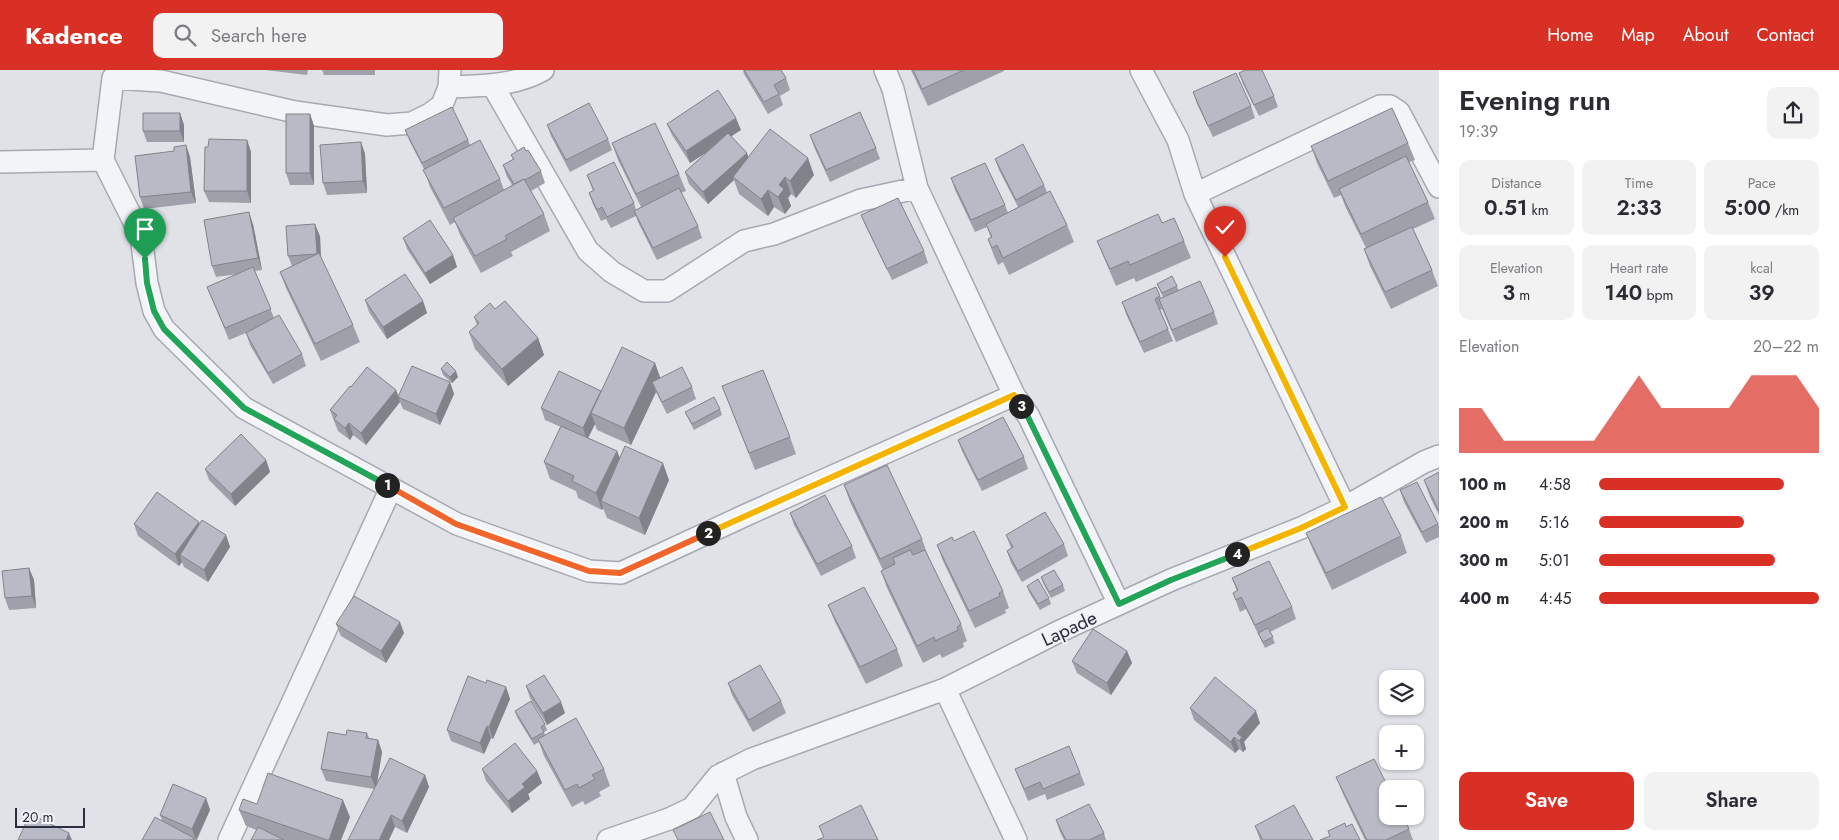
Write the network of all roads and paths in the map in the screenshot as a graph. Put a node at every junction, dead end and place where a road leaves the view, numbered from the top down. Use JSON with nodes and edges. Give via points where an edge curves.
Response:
{"nodes":[{"id":1,"x":543,"y":70,"type":"edge"},
{"id":2,"x":885,"y":70,"type":"edge"},
{"id":3,"x":1141,"y":70,"type":"edge"},
{"id":4,"x":113,"y":74,"type":"edge"},
{"id":5,"x":450,"y":79,"type":"edge"},
{"id":6,"x":493,"y":86,"type":"junction"},
{"id":7,"x":103,"y":160,"type":"junction"},
{"id":8,"x":0,"y":162,"type":"edge"},
{"id":9,"x":1439,"y":187,"type":"edge"},
{"id":10,"x":917,"y":188,"type":"junction"},
{"id":11,"x":1195,"y":194,"type":"junction"},
{"id":12,"x":1014,"y":395,"type":"junction"},
{"id":13,"x":1439,"y":456,"type":"edge"},
{"id":14,"x":391,"y":488,"type":"junction"},
{"id":15,"x":1345,"y":507,"type":"junction"},
{"id":16,"x":1119,"y":604,"type":"junction"},
{"id":17,"x":945,"y":689,"type":"junction"},
{"id":18,"x":723,"y":773,"type":"junction"},
{"id":19,"x":229,"y":840,"type":"edge"},
{"id":20,"x":608,"y":840,"type":"edge"},
{"id":21,"x":747,"y":840,"type":"edge"},
{"id":22,"x":1016,"y":840,"type":"edge"}],
"edges":[{"from":1,"to":6,"type":"street","via":[[534,76]]},
{"from":2,"to":10,"type":"street","via":[[894,89]]},
{"from":3,"to":11,"type":"street","via":[[1178,140]]},
{"from":4,"to":5,"type":"street","via":[[161,81],[295,112],[387,125],[412,123],[430,114],[442,105]]},
{"from":4,"to":7,"type":"street"},
{"from":5,"to":6,"type":"street"},
{"from":6,"to":10,"type":"street","via":[[588,251],[612,272],[644,291],[667,291],[744,241],[774,234],[861,200]]},
{"from":7,"to":8,"type":"street"},
{"from":7,"to":14,"type":"street","via":[[141,236],[147,283],[154,311],[164,329],[244,408]]},
{"from":9,"to":11,"type":"street","via":[[1399,112],[1390,106],[1380,106]]},
{"from":10,"to":12,"type":"street"},
{"from":11,"to":15,"type":"street"},
{"from":12,"to":14,"type":"street","via":[[620,573],[589,571],[456,524]]},
{"from":12,"to":16,"type":"street","via":[[1028,417]]},
{"from":13,"to":15,"type":"street","name":"Lapade"},
{"from":14,"to":19,"type":"street"},
{"from":15,"to":16,"type":"street","name":"Lapade"},
{"from":16,"to":17,"type":"street","name":"Lapade"},
{"from":17,"to":18,"type":"street","name":"Lapade","via":[[752,758]]},
{"from":17,"to":22,"type":"street"},
{"from":18,"to":20,"type":"street","name":"Lapade","via":[[692,808],[669,820]]},
{"from":18,"to":21,"type":"street","via":[[736,817]]}]}
